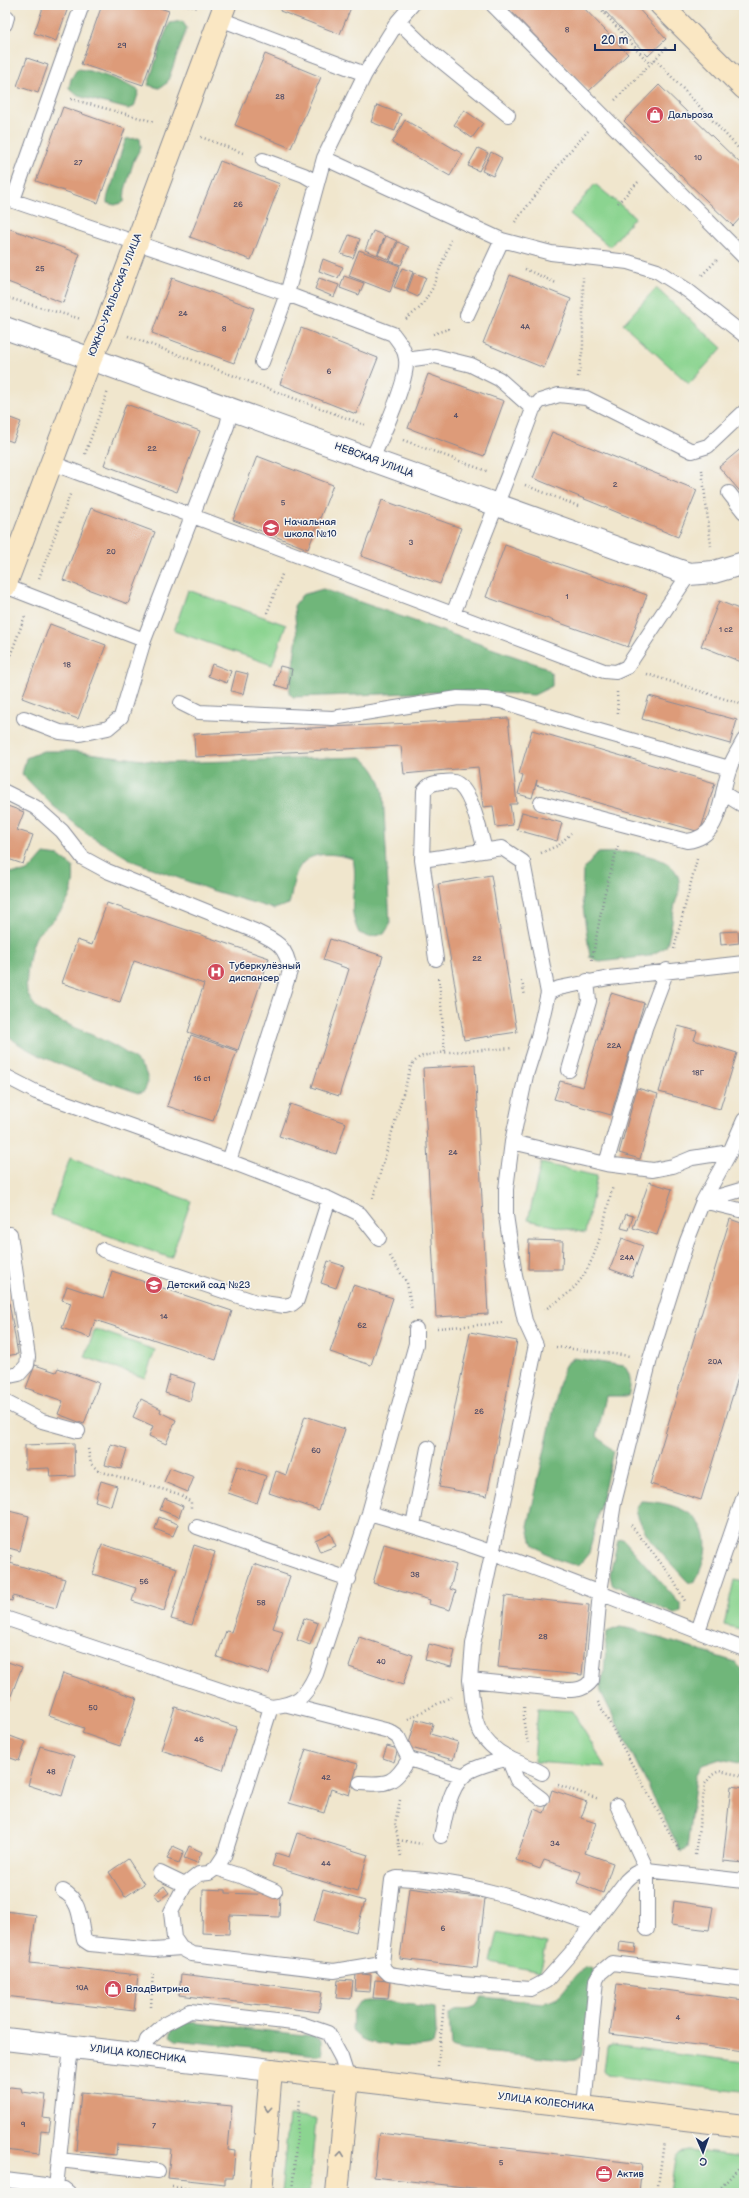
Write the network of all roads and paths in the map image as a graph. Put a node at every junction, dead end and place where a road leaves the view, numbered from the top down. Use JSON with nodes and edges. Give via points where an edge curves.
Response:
{"nodes":[{"id":1,"x":82,"y":5,"type":"edge"},
{"id":2,"x":200,"y":5,"type":"edge"},
{"id":3,"x":412,"y":5,"type":"edge"},
{"id":4,"x":493,"y":5,"type":"edge"},
{"id":5,"x":596,"y":5,"type":"edge"},
{"id":6,"x":661,"y":5,"type":"edge"},
{"id":7,"x":734,"y":5,"type":"edge"},
{"id":8,"x":223,"y":12,"type":"edge"},
{"id":9,"x":196,"y":16,"type":"dead end"},
{"id":10,"x":744,"y":16,"type":"edge"},
{"id":11,"x":398,"y":21,"type":"junction"},
{"id":12,"x":669,"y":45,"type":"dead end"},
{"id":13,"x":656,"y":58,"type":"junction"},
{"id":14,"x":650,"y":64,"type":"junction"},
{"id":15,"x":365,"y":74,"type":"junction"},
{"id":16,"x":744,"y":88,"type":"edge"},
{"id":17,"x":618,"y":97,"type":"dead end"},
{"id":18,"x":508,"y":115,"type":"dead end"},
{"id":19,"x":158,"y":122,"type":"dead end"},
{"id":20,"x":155,"y":130,"type":"dead end"},
{"id":21,"x":584,"y":135,"type":"dead end"},
{"id":22,"x":744,"y":154,"type":"edge"},
{"id":23,"x":324,"y":158,"type":"junction"},
{"id":24,"x":263,"y":160,"type":"dead end"},
{"id":25,"x":652,"y":167,"type":"junction"},
{"id":26,"x":316,"y":182,"type":"junction"},
{"id":27,"x":9,"y":199,"type":"edge"},
{"id":28,"x":618,"y":203,"type":"dead end"},
{"id":29,"x":459,"y":220,"type":"junction"},
{"id":30,"x":502,"y":240,"type":"junction"},
{"id":31,"x":136,"y":242,"type":"junction"},
{"id":32,"x":732,"y":245,"type":"junction"},
{"id":33,"x":580,"y":256,"type":"junction"},
{"id":34,"x":744,"y":257,"type":"edge"},
{"id":35,"x":687,"y":290,"type":"junction"},
{"id":36,"x":287,"y":294,"type":"junction"},
{"id":37,"x":5,"y":296,"type":"edge"},
{"id":38,"x":467,"y":315,"type":"joint"},
{"id":39,"x":85,"y":320,"type":"dead end"},
{"id":40,"x":5,"y":328,"type":"edge"},
{"id":41,"x":393,"y":334,"type":"junction"},
{"id":42,"x":125,"y":335,"type":"dead end"},
{"id":43,"x":744,"y":335,"type":"edge"},
{"id":44,"x":91,"y":358,"type":"junction"},
{"id":45,"x":406,"y":360,"type":"junction"},
{"id":46,"x":262,"y":362,"type":"dead end"},
{"id":47,"x":111,"y":383,"type":"dead end"},
{"id":48,"x":573,"y":395,"type":"junction"},
{"id":49,"x":231,"y":409,"type":"junction"},
{"id":50,"x":533,"y":409,"type":"junction"},
{"id":51,"x":744,"y":412,"type":"edge"},
{"id":52,"x":384,"y":433,"type":"junction"},
{"id":53,"x":699,"y":450,"type":"junction"},
{"id":54,"x":372,"y":459,"type":"junction"},
{"id":55,"x":52,"y":463,"type":"junction"},
{"id":56,"x":78,"y":473,"type":"junction"},
{"id":57,"x":508,"y":479,"type":"junction"},
{"id":58,"x":729,"y":493,"type":"dead end"},
{"id":59,"x":496,"y":504,"type":"junction"},
{"id":60,"x":580,"y":506,"type":"dead end"},
{"id":61,"x":744,"y":512,"type":"edge"},
{"id":62,"x":191,"y":516,"type":"junction"},
{"id":63,"x":712,"y":549,"type":"dead end"},
{"id":64,"x":291,"y":553,"type":"junction"},
{"id":65,"x":744,"y":563,"type":"edge"},
{"id":66,"x":689,"y":574,"type":"junction"},
{"id":67,"x":5,"y":586,"type":"edge"},
{"id":68,"x":33,"y":596,"type":"junction"},
{"id":69,"x":267,"y":613,"type":"dead end"},
{"id":70,"x":453,"y":614,"type":"junction"},
{"id":71,"x":144,"y":640,"type":"junction"},
{"id":72,"x":5,"y":670,"type":"edge"},
{"id":73,"x":622,"y":670,"type":"junction"},
{"id":74,"x":181,"y":703,"type":"dead end"},
{"id":75,"x":744,"y":705,"type":"edge"},
{"id":76,"x":24,"y":718,"type":"dead end"},
{"id":77,"x":619,"y":737,"type":"junction"},
{"id":78,"x":744,"y":740,"type":"edge"},
{"id":79,"x":729,"y":768,"type":"junction"},
{"id":80,"x":5,"y":792,"type":"edge"},
{"id":81,"x":723,"y":794,"type":"junction"},
{"id":82,"x":541,"y":803,"type":"dead end"},
{"id":83,"x":744,"y":806,"type":"edge"},
{"id":84,"x":588,"y":815,"type":"junction"},
{"id":85,"x":624,"y":825,"type":"junction"},
{"id":86,"x":703,"y":837,"type":"junction"},
{"id":87,"x":485,"y":850,"type":"junction"},
{"id":88,"x":422,"y":860,"type":"junction"},
{"id":89,"x":523,"y":862,"type":"junction"},
{"id":90,"x":436,"y":960,"type":"dead end"},
{"id":91,"x":744,"y":963,"type":"edge"},
{"id":92,"x":667,"y":970,"type":"junction"},
{"id":93,"x":587,"y":981,"type":"junction"},
{"id":94,"x":440,"y":987,"type":"dead end"},
{"id":95,"x":548,"y":993,"type":"junction"},
{"id":96,"x":513,"y":1048,"type":"dead end"},
{"id":97,"x":445,"y":1053,"type":"junction"},
{"id":98,"x":569,"y":1070,"type":"dead end"},
{"id":99,"x":5,"y":1076,"type":"edge"},
{"id":100,"x":744,"y":1120,"type":"edge"},
{"id":101,"x":512,"y":1142,"type":"junction"},
{"id":102,"x":730,"y":1152,"type":"junction"},
{"id":103,"x":229,"y":1161,"type":"junction"},
{"id":104,"x":612,"y":1166,"type":"junction"},
{"id":105,"x":744,"y":1190,"type":"edge"},
{"id":106,"x":329,"y":1199,"type":"junction"},
{"id":107,"x":702,"y":1201,"type":"junction"},
{"id":108,"x":744,"y":1211,"type":"edge"},
{"id":109,"x":366,"y":1221,"type":"junction"},
{"id":110,"x":10,"y":1234,"type":"dead end"},
{"id":111,"x":379,"y":1238,"type":"joint"},
{"id":112,"x":103,"y":1250,"type":"dead end"},
{"id":113,"x":525,"y":1321,"type":"junction"},
{"id":114,"x":416,"y":1329,"type":"junction"},
{"id":115,"x":536,"y":1345,"type":"junction"},
{"id":116,"x":628,"y":1356,"type":"dead end"},
{"id":117,"x":5,"y":1377,"type":"edge"},
{"id":118,"x":5,"y":1402,"type":"edge"},
{"id":119,"x":78,"y":1431,"type":"joint"},
{"id":120,"x":428,"y":1448,"type":"dead end"},
{"id":121,"x":744,"y":1496,"type":"edge"},
{"id":122,"x":614,"y":1503,"type":"junction"},
{"id":123,"x":369,"y":1512,"type":"junction"},
{"id":124,"x":413,"y":1525,"type":"junction"},
{"id":125,"x":197,"y":1526,"type":"joint"},
{"id":126,"x":493,"y":1554,"type":"junction"},
{"id":127,"x":349,"y":1579,"type":"junction"},
{"id":128,"x":600,"y":1592,"type":"junction"},
{"id":129,"x":5,"y":1618,"type":"edge"},
{"id":130,"x":698,"y":1631,"type":"junction"},
{"id":131,"x":744,"y":1649,"type":"edge"},
{"id":132,"x":470,"y":1680,"type":"junction"},
{"id":133,"x":588,"y":1685,"type":"junction"},
{"id":134,"x":524,"y":1686,"type":"junction"},
{"id":135,"x":288,"y":1705,"type":"junction"},
{"id":136,"x":271,"y":1706,"type":"junction"},
{"id":137,"x":393,"y":1734,"type":"junction"},
{"id":138,"x":508,"y":1758,"type":"junction"},
{"id":139,"x":409,"y":1759,"type":"junction"},
{"id":140,"x":537,"y":1770,"type":"joint"},
{"id":141,"x":464,"y":1776,"type":"junction"},
{"id":142,"x":744,"y":1776,"type":"edge"},
{"id":143,"x":360,"y":1783,"type":"dead end"},
{"id":144,"x":557,"y":1784,"type":"dead end"},
{"id":145,"x":542,"y":1799,"type":"dead end"},
{"id":146,"x":617,"y":1805,"type":"joint"},
{"id":147,"x":441,"y":1836,"type":"dead end"},
{"id":148,"x":216,"y":1868,"type":"junction"},
{"id":149,"x":647,"y":1870,"type":"junction"},
{"id":150,"x":160,"y":1873,"type":"dead end"},
{"id":151,"x":693,"y":1875,"type":"junction"},
{"id":152,"x":403,"y":1878,"type":"junction"},
{"id":153,"x":744,"y":1881,"type":"edge"},
{"id":154,"x":185,"y":1885,"type":"junction"},
{"id":155,"x":62,"y":1891,"type":"dead end"},
{"id":156,"x":275,"y":1891,"type":"dead end"},
{"id":157,"x":592,"y":1924,"type":"junction"},
{"id":158,"x":646,"y":1929,"type":"dead end"},
{"id":159,"x":181,"y":1948,"type":"junction"},
{"id":160,"x":382,"y":1963,"type":"junction"},
{"id":161,"x":153,"y":1972,"type":"dead end"},
{"id":162,"x":744,"y":1979,"type":"edge"},
{"id":163,"x":151,"y":2007,"type":"dead end"},
{"id":164,"x":443,"y":2012,"type":"dead end"},
{"id":165,"x":5,"y":2039,"type":"edge"},
{"id":166,"x":71,"y":2047,"type":"junction"},
{"id":167,"x":142,"y":2055,"type":"junction"},
{"id":168,"x":438,"y":2066,"type":"dead end"},
{"id":169,"x":271,"y":2070,"type":"junction"},
{"id":170,"x":302,"y":2074,"type":"junction"},
{"id":171,"x":348,"y":2079,"type":"junction"},
{"id":172,"x":584,"y":2107,"type":"junction"},
{"id":173,"x":744,"y":2126,"type":"edge"},
{"id":174,"x":665,"y":2136,"type":"dead end"},
{"id":175,"x":59,"y":2160,"type":"junction"},
{"id":176,"x":744,"y":2162,"type":"edge"},
{"id":177,"x":158,"y":2171,"type":"joint"},
{"id":178,"x":5,"y":2180,"type":"edge"},
{"id":179,"x":48,"y":2189,"type":"edge"},
{"id":180,"x":69,"y":2193,"type":"edge"},
{"id":181,"x":235,"y":2193,"type":"edge"},
{"id":182,"x":261,"y":2193,"type":"edge"},
{"id":183,"x":292,"y":2193,"type":"edge"},
{"id":184,"x":337,"y":2193,"type":"edge"},
{"id":185,"x":657,"y":2193,"type":"edge"},
{"id":186,"x":716,"y":2193,"type":"edge"}],
"edges":[{"from":1,"to":27,"type":"lane"},
{"from":2,"to":9,"type":"path"},
{"from":3,"to":11,"type":"lane"},
{"from":4,"to":25,"type":"lane"},
{"from":5,"to":14,"type":"path"},
{"from":6,"to":16,"type":"street"},
{"from":7,"to":10,"type":"path"},
{"from":8,"to":15,"type":"lane"},
{"from":8,"to":31,"type":"street","name":"ЮЖНО-УРАЛЬСКАЯ УЛИЦА"},
{"from":11,"to":15,"type":"lane"},
{"from":11,"to":18,"type":"lane","via":[[428,50]]},
{"from":12,"to":13,"type":"path"},
{"from":13,"to":14,"type":"path"},
{"from":13,"to":22,"type":"path"},
{"from":14,"to":17,"type":"path"},
{"from":15,"to":23,"type":"lane"},
{"from":19,"to":20,"type":"path"},
{"from":21,"to":30,"type":"path"},
{"from":23,"to":26,"type":"lane"},
{"from":23,"to":29,"type":"lane"},
{"from":24,"to":26,"type":"lane"},
{"from":25,"to":28,"type":"path"},
{"from":25,"to":32,"type":"lane"},
{"from":26,"to":36,"type":"lane"},
{"from":27,"to":31,"type":"lane"},
{"from":29,"to":30,"type":"lane"},
{"from":29,"to":41,"type":"path","via":[[432,289],[421,307]]},
{"from":30,"to":33,"type":"lane","via":[[551,253]]},
{"from":30,"to":38,"type":"lane"},
{"from":31,"to":36,"type":"lane"},
{"from":31,"to":44,"type":"street","name":"ЮЖНО-УРАЛЬСКАЯ УЛИЦА","via":[[105,328]]},
{"from":32,"to":34,"type":"lane"},
{"from":32,"to":35,"type":"path"},
{"from":33,"to":35,"type":"lane","via":[[628,262],[657,271]]},
{"from":33,"to":48,"type":"path","via":[[584,302],[583,347],[581,368]]},
{"from":35,"to":43,"type":"lane"},
{"from":36,"to":41,"type":"lane"},
{"from":36,"to":46,"type":"lane"},
{"from":37,"to":39,"type":"path"},
{"from":38,"to":41,"type":"path","via":[[452,328],[440,332],[424,335]]},
{"from":40,"to":44,"type":"street","name":"НЕВСКАЯ УЛИЦА"},
{"from":41,"to":45,"type":"lane","via":[[403,347]]},
{"from":42,"to":52,"type":"path"},
{"from":44,"to":49,"type":"street","name":"НЕВСКАЯ УЛИЦА"},
{"from":44,"to":55,"type":"street","name":"ЮЖНО-УРАЛЬСКАЯ УЛИЦА"},
{"from":45,"to":50,"type":"lane","via":[[435,356],[471,365],[499,379]]},
{"from":45,"to":52,"type":"lane","via":[[404,376]]},
{"from":47,"to":56,"type":"path"},
{"from":48,"to":50,"type":"lane","via":[[549,397],[540,401]]},
{"from":48,"to":53,"type":"lane","via":[[586,398],[692,451]]},
{"from":49,"to":54,"type":"street","name":"НЕВСКАЯ УЛИЦА"},
{"from":49,"to":62,"type":"lane","via":[[227,426]]},
{"from":50,"to":57,"type":"lane"},
{"from":51,"to":53,"type":"lane","via":[[708,446]]},
{"from":52,"to":54,"type":"lane"},
{"from":52,"to":57,"type":"path"},
{"from":53,"to":63,"type":"path"},
{"from":54,"to":59,"type":"street","name":"НЕВСКАЯ УЛИЦА"},
{"from":55,"to":56,"type":"lane"},
{"from":55,"to":67,"type":"street","name":"ЮЖНО-УРАЛЬСКАЯ УЛИЦА"},
{"from":56,"to":62,"type":"lane"},
{"from":56,"to":68,"type":"path"},
{"from":57,"to":59,"type":"lane"},
{"from":57,"to":60,"type":"path"},
{"from":58,"to":61,"type":"lane"},
{"from":59,"to":66,"type":"street","name":"НЕВСКАЯ УЛИЦА"},
{"from":59,"to":70,"type":"lane"},
{"from":62,"to":64,"type":"lane"},
{"from":62,"to":71,"type":"lane"},
{"from":64,"to":69,"type":"path"},
{"from":64,"to":70,"type":"lane"},
{"from":65,"to":66,"type":"street","name":"НЕВСКАЯ УЛИЦА","via":[[714,572]]},
{"from":66,"to":73,"type":"lane"},
{"from":67,"to":68,"type":"lane"},
{"from":68,"to":71,"type":"lane"},
{"from":68,"to":72,"type":"path"},
{"from":70,"to":73,"type":"lane","via":[[604,671]]},
{"from":71,"to":76,"type":"lane","via":[[121,717],[108,728],[80,734],[60,732]]},
{"from":73,"to":75,"type":"path"},
{"from":73,"to":77,"type":"path"},
{"from":74,"to":77,"type":"lane","via":[[199,712],[333,718],[458,698],[486,699],[501,701]]},
{"from":77,"to":79,"type":"lane"},
{"from":78,"to":79,"type":"lane"},
{"from":79,"to":81,"type":"lane"},
{"from":80,"to":103,"type":"lane","via":[[35,807],[62,831],[83,858],[107,871],[255,931],[274,940],[285,951],[290,971]]},
{"from":81,"to":83,"type":"lane"},
{"from":81,"to":86,"type":"lane","via":[[711,829]]},
{"from":82,"to":84,"type":"lane"},
{"from":84,"to":85,"type":"lane"},
{"from":84,"to":89,"type":"path","via":[[559,845]]},
{"from":85,"to":86,"type":"lane","via":[[687,841]]},
{"from":85,"to":93,"type":"path","via":[[604,896]]},
{"from":86,"to":92,"type":"path","via":[[676,945]]},
{"from":87,"to":88,"type":"lane"},
{"from":87,"to":88,"type":"lane","via":[[467,793],[462,786],[453,781],[433,783],[424,792]]},
{"from":87,"to":89,"type":"lane","via":[[502,848]]},
{"from":88,"to":90,"type":"lane"},
{"from":89,"to":95,"type":"lane"},
{"from":91,"to":92,"type":"lane"},
{"from":92,"to":93,"type":"lane"},
{"from":92,"to":104,"type":"lane","via":[[645,1028]]},
{"from":93,"to":95,"type":"lane"},
{"from":93,"to":98,"type":"lane","via":[[589,1001]]},
{"from":94,"to":97,"type":"path"},
{"from":95,"to":101,"type":"lane","via":[[526,1075]]},
{"from":96,"to":97,"type":"path"},
{"from":97,"to":109,"type":"path","via":[[421,1057],[411,1066]]},
{"from":99,"to":103,"type":"lane","via":[[36,1092]]},
{"from":100,"to":102,"type":"lane"},
{"from":101,"to":104,"type":"lane"},
{"from":101,"to":113,"type":"lane","via":[[506,1189],[506,1215]]},
{"from":102,"to":104,"type":"lane","via":[[692,1158],[673,1166],[653,1170]]},
{"from":102,"to":107,"type":"lane"},
{"from":103,"to":106,"type":"lane"},
{"from":104,"to":113,"type":"path","via":[[592,1259],[578,1284],[556,1302]]},
{"from":105,"to":107,"type":"lane"},
{"from":106,"to":109,"type":"lane","via":[[360,1214]]},
{"from":106,"to":112,"type":"lane","via":[[297,1300],[285,1306],[256,1302]]},
{"from":107,"to":108,"type":"lane"},
{"from":107,"to":122,"type":"lane","via":[[650,1359]]},
{"from":109,"to":111,"type":"lane"},
{"from":110,"to":117,"type":"lane","via":[[28,1357],[27,1365],[19,1374]]},
{"from":111,"to":114,"type":"path","via":[[407,1284]]},
{"from":113,"to":114,"type":"path"},
{"from":113,"to":115,"type":"lane"},
{"from":114,"to":123,"type":"lane","via":[[416,1344]]},
{"from":115,"to":116,"type":"path"},
{"from":115,"to":126,"type":"lane"},
{"from":118,"to":119,"type":"lane","via":[[42,1421]]},
{"from":119,"to":125,"type":"path","via":[[85,1439],[91,1464],[100,1471],[157,1486],[187,1498],[191,1502],[192,1517]]},
{"from":120,"to":124,"type":"lane"},
{"from":121,"to":130,"type":"lane"},
{"from":122,"to":128,"type":"lane"},
{"from":122,"to":130,"type":"path","via":[[672,1576],[690,1609]]},
{"from":123,"to":124,"type":"lane"},
{"from":123,"to":127,"type":"lane"},
{"from":124,"to":126,"type":"lane"},
{"from":125,"to":127,"type":"lane"},
{"from":126,"to":128,"type":"lane"},
{"from":126,"to":132,"type":"lane","via":[[473,1644]]},
{"from":127,"to":135,"type":"lane","via":[[310,1687],[305,1694]]},
{"from":128,"to":130,"type":"lane"},
{"from":128,"to":133,"type":"lane","via":[[592,1680]]},
{"from":129,"to":136,"type":"lane"},
{"from":130,"to":131,"type":"lane"},
{"from":132,"to":134,"type":"lane"},
{"from":132,"to":137,"type":"path","via":[[462,1691],[410,1717]]},
{"from":132,"to":138,"type":"lane","via":[[477,1726],[486,1742]]},
{"from":133,"to":134,"type":"lane","via":[[579,1690]]},
{"from":133,"to":151,"type":"path"},
{"from":134,"to":140,"type":"path","via":[[524,1725]]},
{"from":135,"to":136,"type":"lane"},
{"from":135,"to":137,"type":"lane"},
{"from":136,"to":148,"type":"lane","via":[[224,1856]]},
{"from":137,"to":139,"type":"lane","via":[[398,1737]]},
{"from":138,"to":140,"type":"lane"},
{"from":138,"to":141,"type":"lane","via":[[470,1771]]},
{"from":138,"to":145,"type":"lane","via":[[517,1780]]},
{"from":139,"to":141,"type":"lane"},
{"from":139,"to":143,"type":"lane","via":[[399,1775],[387,1783]]},
{"from":139,"to":152,"type":"path","via":[[395,1823]]},
{"from":141,"to":147,"type":"lane","via":[[454,1789]]},
{"from":142,"to":151,"type":"path","via":[[719,1771],[705,1784]]},
{"from":144,"to":146,"type":"path"},
{"from":146,"to":149,"type":"lane"},
{"from":148,"to":154,"type":"lane","via":[[208,1873],[199,1874]]},
{"from":148,"to":156,"type":"lane"},
{"from":149,"to":151,"type":"lane"},
{"from":149,"to":157,"type":"lane","via":[[634,1872]]},
{"from":149,"to":158,"type":"lane"},
{"from":150,"to":154,"type":"lane"},
{"from":151,"to":153,"type":"lane"},
{"from":152,"to":157,"type":"lane","via":[[445,1881],[484,1888]]},
{"from":152,"to":160,"type":"lane","via":[[392,1880]]},
{"from":154,"to":159,"type":"lane","via":[[171,1912],[174,1938]]},
{"from":155,"to":159,"type":"lane","via":[[73,1898],[84,1940],[90,1944],[154,1950]]},
{"from":157,"to":160,"type":"lane","via":[[546,1981],[531,1989],[447,1983],[388,1974]]},
{"from":159,"to":160,"type":"lane","via":[[192,1954],[334,1972]]},
{"from":161,"to":163,"type":"path"},
{"from":162,"to":172,"type":"lane","via":[[612,1963],[606,1967],[596,1980]]},
{"from":164,"to":168,"type":"path"},
{"from":165,"to":166,"type":"street","name":"УЛИЦА КОЛЕСНИКА"},
{"from":166,"to":167,"type":"street","name":"УЛИЦА КОЛЕСНИКА"},
{"from":166,"to":175,"type":"lane"},
{"from":167,"to":169,"type":"street","name":"УЛИЦА КОЛЕСНИКА"},
{"from":167,"to":171,"type":"lane","via":[[147,2040],[165,2024],[190,2011],[294,2023],[328,2033],[341,2057]]},
{"from":169,"to":170,"type":"street","name":"УЛИЦА КОЛЕСНИКА"},
{"from":169,"to":182,"type":"street","one_way":true},
{"from":170,"to":171,"type":"street","name":"УЛИЦА КОЛЕСНИКА"},
{"from":170,"to":183,"type":"path"},
{"from":171,"to":172,"type":"street","name":"УЛИЦА КОЛЕСНИКА"},
{"from":184,"to":171,"type":"street","one_way":true},
{"from":172,"to":173,"type":"street","name":"УЛИЦА КОЛЕСНИКА"},
{"from":174,"to":185,"type":"path"},
{"from":175,"to":177,"type":"lane"},
{"from":175,"to":179,"type":"lane"},
{"from":176,"to":186,"type":"path"},
{"from":177,"to":181,"type":"path","via":[[171,2187]]},
{"from":178,"to":179,"type":"lane"},
{"from":179,"to":180,"type":"lane","via":[[64,2189]]}]}
